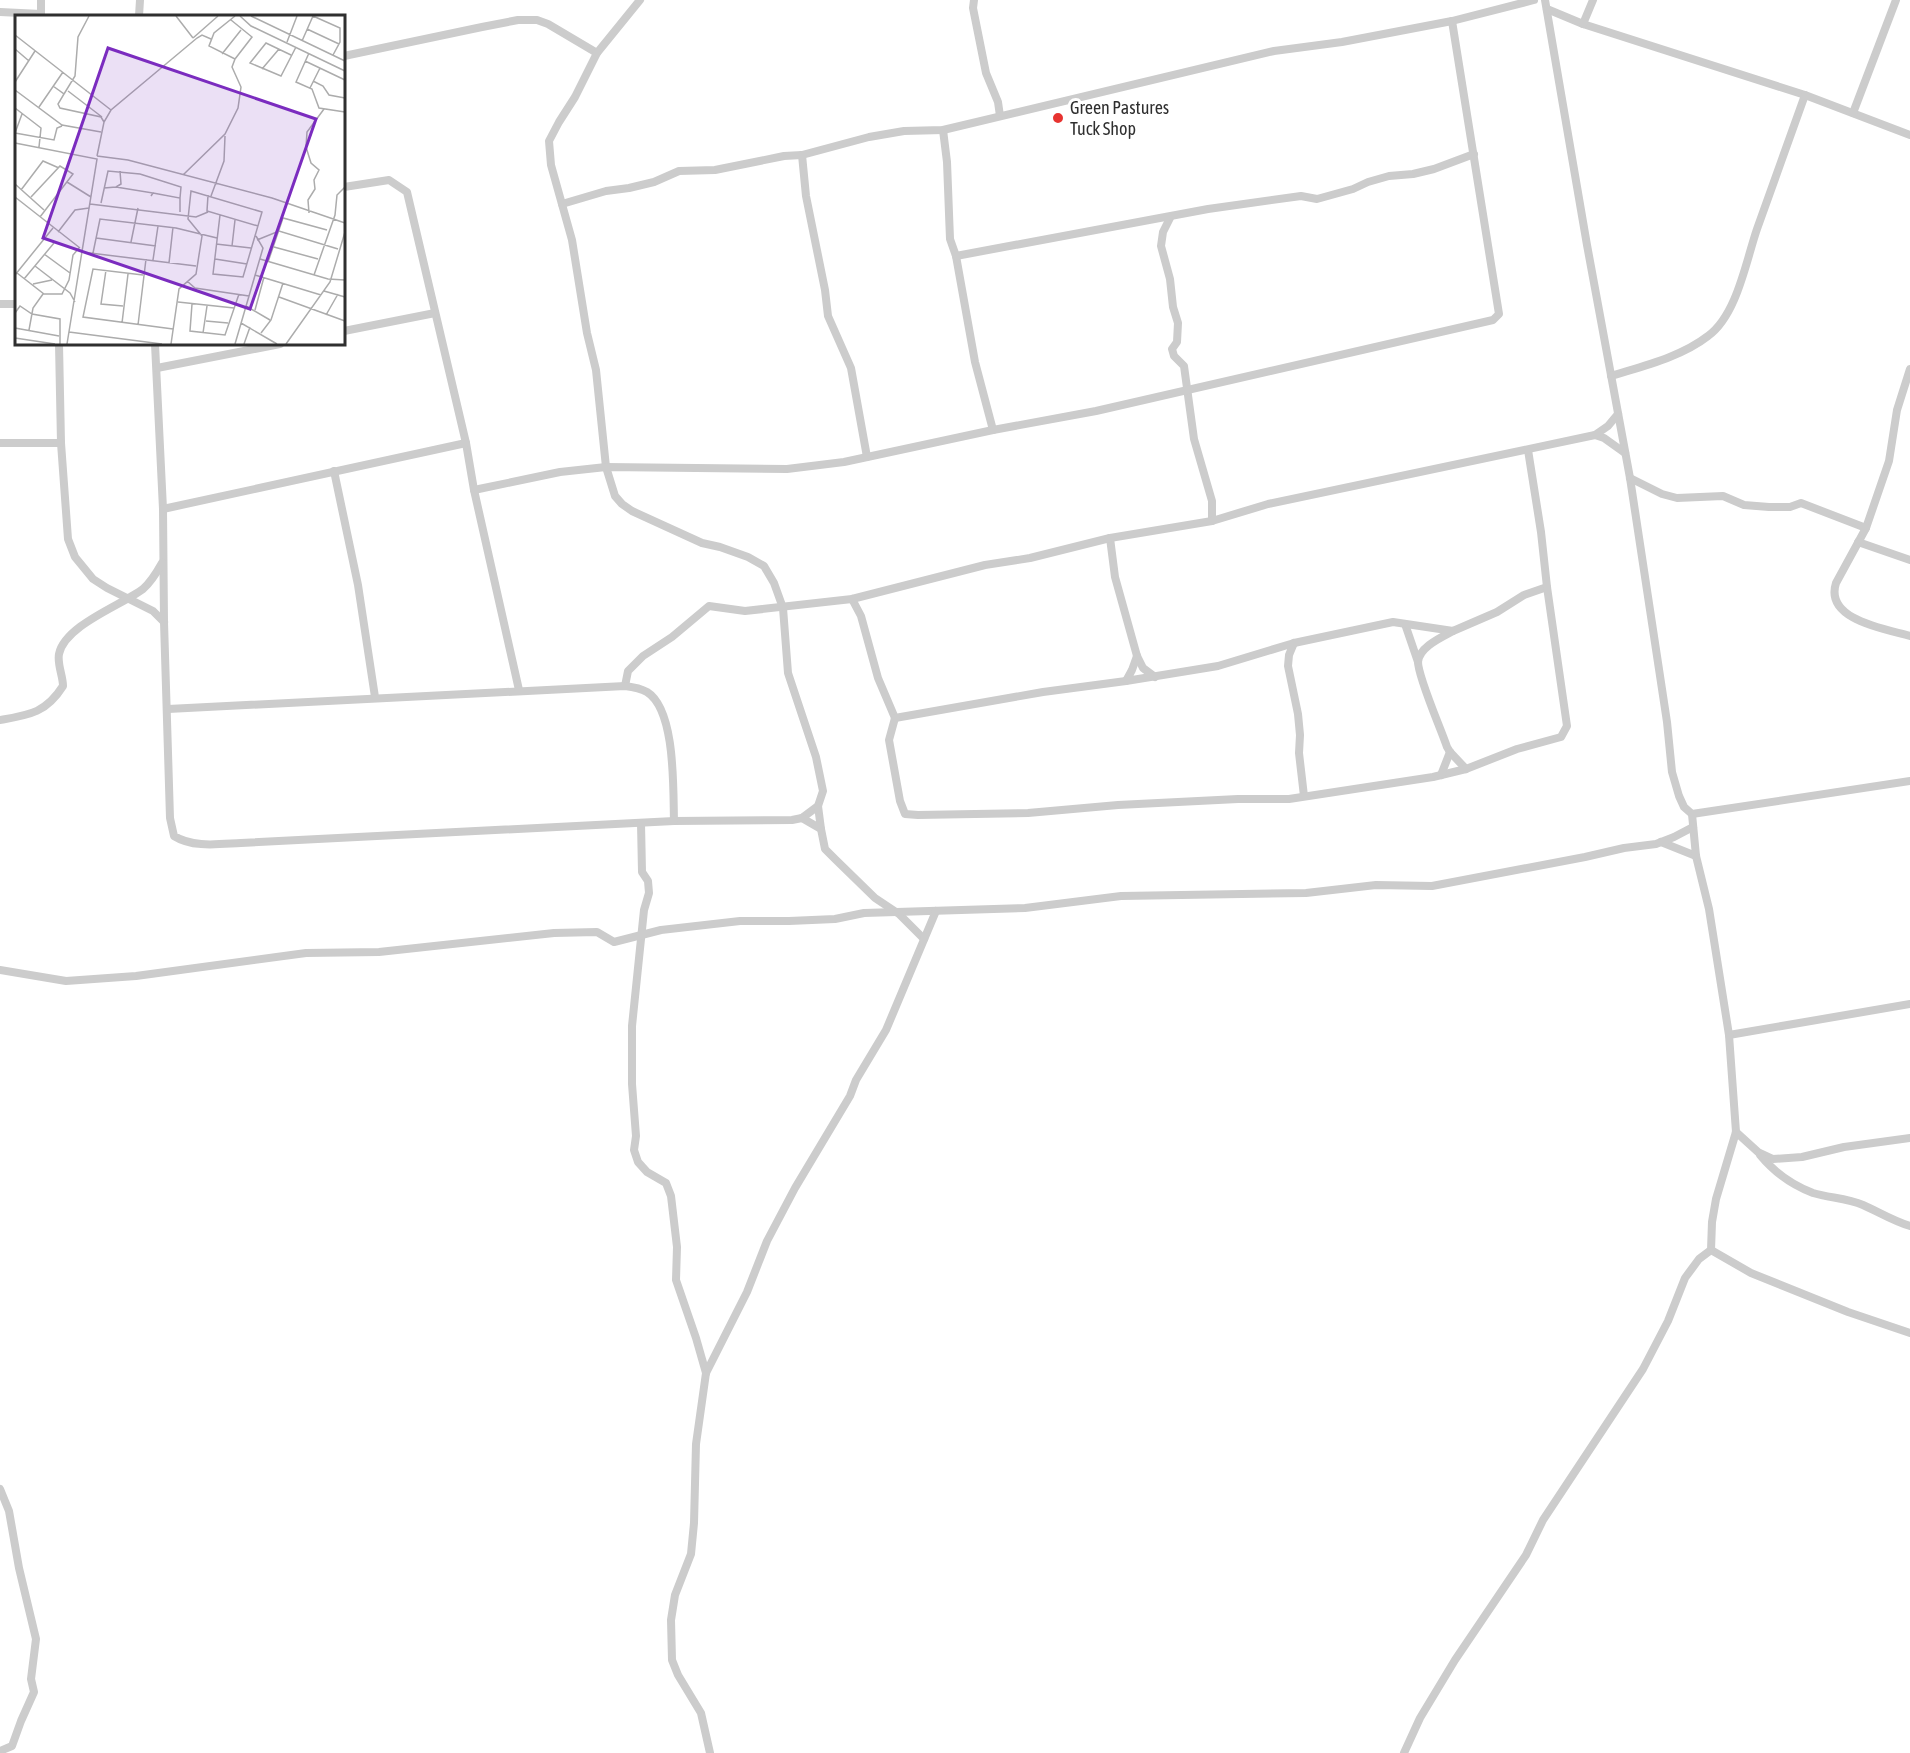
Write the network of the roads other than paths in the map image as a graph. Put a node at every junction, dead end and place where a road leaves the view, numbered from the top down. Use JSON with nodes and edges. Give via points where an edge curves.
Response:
{"nodes":[{"id":1,"x":640,"y":0,"type":"edge"},
{"id":2,"x":974,"y":0,"type":"edge"},
{"id":3,"x":1534,"y":0,"type":"edge"},
{"id":4,"x":1545,"y":0,"type":"edge"},
{"id":5,"x":1593,"y":0,"type":"edge"},
{"id":6,"x":1896,"y":0,"type":"edge"},
{"id":7,"x":1547,"y":9,"type":"junction"},
{"id":8,"x":0,"y":12,"type":"edge"},
{"id":9,"x":31,"y":15,"type":"edge"},
{"id":10,"x":1452,"y":21,"type":"junction"},
{"id":11,"x":1583,"y":24,"type":"junction"},
{"id":12,"x":597,"y":54,"type":"junction"},
{"id":13,"x":345,"y":56,"type":"edge"},
{"id":14,"x":1805,"y":95,"type":"junction"},
{"id":15,"x":1853,"y":113,"type":"junction"},
{"id":16,"x":1000,"y":116,"type":"junction"},
{"id":17,"x":943,"y":130,"type":"junction"},
{"id":18,"x":1910,"y":135,"type":"edge"},
{"id":19,"x":1474,"y":154,"type":"junction"},
{"id":20,"x":802,"y":155,"type":"junction"},
{"id":21,"x":345,"y":187,"type":"edge"},
{"id":22,"x":562,"y":204,"type":"junction"},
{"id":23,"x":1170,"y":218,"type":"junction"},
{"id":24,"x":956,"y":256,"type":"junction"},
{"id":25,"x":435,"y":313,"type":"junction"},
{"id":26,"x":345,"y":331,"type":"edge"},
{"id":27,"x":59,"y":345,"type":"edge"},
{"id":28,"x":155,"y":345,"type":"edge"},
{"id":29,"x":275,"y":345,"type":"edge"},
{"id":30,"x":157,"y":368,"type":"junction"},
{"id":31,"x":1910,"y":369,"type":"edge"},
{"id":32,"x":1611,"y":376,"type":"junction"},
{"id":33,"x":1189,"y":388,"type":"junction"},
{"id":34,"x":1618,"y":414,"type":"junction"},
{"id":35,"x":993,"y":430,"type":"junction"},
{"id":36,"x":1595,"y":435,"type":"junction"},
{"id":37,"x":466,"y":442,"type":"junction"},
{"id":38,"x":0,"y":443,"type":"edge"},
{"id":39,"x":61,"y":443,"type":"junction"},
{"id":40,"x":1528,"y":450,"type":"junction"},
{"id":41,"x":1626,"y":453,"type":"junction"},
{"id":42,"x":867,"y":457,"type":"junction"},
{"id":43,"x":606,"y":467,"type":"junction"},
{"id":44,"x":334,"y":471,"type":"junction"},
{"id":45,"x":1630,"y":478,"type":"junction"},
{"id":46,"x":474,"y":490,"type":"junction"},
{"id":47,"x":163,"y":509,"type":"junction"},
{"id":48,"x":1212,"y":521,"type":"junction"},
{"id":49,"x":1866,"y":528,"type":"junction"},
{"id":50,"x":1110,"y":538,"type":"junction"},
{"id":51,"x":1858,"y":542,"type":"junction"},
{"id":52,"x":1910,"y":560,"type":"edge"},
{"id":53,"x":163,"y":561,"type":"junction"},
{"id":54,"x":1547,"y":586,"type":"junction"},
{"id":55,"x":129,"y":598,"type":"junction"},
{"id":56,"x":852,"y":599,"type":"junction"},
{"id":57,"x":783,"y":608,"type":"junction"},
{"id":58,"x":164,"y":622,"type":"junction"},
{"id":59,"x":1405,"y":624,"type":"junction"},
{"id":60,"x":1453,"y":631,"type":"junction"},
{"id":61,"x":1910,"y":636,"type":"edge"},
{"id":62,"x":1294,"y":644,"type":"junction"},
{"id":63,"x":1137,"y":656,"type":"junction"},
{"id":64,"x":1418,"y":662,"type":"junction"},
{"id":65,"x":1155,"y":677,"type":"junction"},
{"id":66,"x":1126,"y":681,"type":"junction"},
{"id":67,"x":625,"y":686,"type":"junction"},
{"id":68,"x":519,"y":690,"type":"junction"},
{"id":69,"x":375,"y":697,"type":"junction"},
{"id":70,"x":168,"y":709,"type":"junction"},
{"id":71,"x":895,"y":718,"type":"junction"},
{"id":72,"x":0,"y":720,"type":"edge"},
{"id":73,"x":1450,"y":752,"type":"junction"},
{"id":74,"x":1466,"y":769,"type":"junction"},
{"id":75,"x":1440,"y":775,"type":"junction"},
{"id":76,"x":1910,"y":781,"type":"edge"},
{"id":77,"x":1304,"y":796,"type":"junction"},
{"id":78,"x":818,"y":806,"type":"junction"},
{"id":79,"x":1692,"y":814,"type":"junction"},
{"id":80,"x":802,"y":818,"type":"junction"},
{"id":81,"x":674,"y":821,"type":"junction"},
{"id":82,"x":641,"y":823,"type":"junction"},
{"id":83,"x":1693,"y":827,"type":"junction"},
{"id":84,"x":821,"y":829,"type":"junction"},
{"id":85,"x":1661,"y":842,"type":"junction"},
{"id":86,"x":1696,"y":856,"type":"junction"},
{"id":87,"x":936,"y":911,"type":"junction"},
{"id":88,"x":899,"y":914,"type":"junction"},
{"id":89,"x":642,"y":934,"type":"junction"},
{"id":90,"x":924,"y":939,"type":"junction"},
{"id":91,"x":0,"y":970,"type":"edge"},
{"id":92,"x":1910,"y":1004,"type":"edge"},
{"id":93,"x":1729,"y":1035,"type":"junction"},
{"id":94,"x":1736,"y":1132,"type":"junction"},
{"id":95,"x":1910,"y":1138,"type":"edge"},
{"id":96,"x":1758,"y":1152,"type":"junction"},
{"id":97,"x":1910,"y":1226,"type":"edge"},
{"id":98,"x":1711,"y":1250,"type":"junction"},
{"id":99,"x":1910,"y":1333,"type":"edge"},
{"id":100,"x":706,"y":1372,"type":"junction"},
{"id":101,"x":0,"y":1489,"type":"edge"},
{"id":102,"x":0,"y":1751,"type":"edge"},
{"id":103,"x":710,"y":1753,"type":"edge"},
{"id":104,"x":1404,"y":1753,"type":"edge"}],
"edges":[{"from":1,"to":12,"type":"street"},
{"from":2,"to":16,"type":"street","via":[[986,73]]},
{"from":3,"to":10,"type":"street"},
{"from":4,"to":7,"type":"street"},
{"from":5,"to":11,"type":"street"},
{"from":6,"to":15,"type":"street"},
{"from":7,"to":11,"type":"street"},
{"from":7,"to":32,"type":"street"},
{"from":8,"to":9,"type":"street"},
{"from":10,"to":16,"type":"street","via":[[1274,51]]},
{"from":10,"to":19,"type":"street"},
{"from":11,"to":14,"type":"street"},
{"from":12,"to":13,"type":"street","via":[[548,24],[518,20]]},
{"from":12,"to":22,"type":"street","via":[[549,141]]},
{"from":14,"to":15,"type":"street"},
{"from":14,"to":32,"type":"street","via":[[1741,282],[1724,318],[1694,346]]},
{"from":15,"to":18,"type":"street"},
{"from":16,"to":17,"type":"street"},
{"from":17,"to":20,"type":"street","via":[[869,137]]},
{"from":17,"to":24,"type":"street","via":[[950,239]]},
{"from":19,"to":23,"type":"street","via":[[1442,167],[1389,176],[1324,198],[1282,198]]},
{"from":19,"to":33,"type":"street","via":[[1499,314],[1493,320]]},
{"from":20,"to":22,"type":"street","via":[[715,170],[679,171],[654,182]]},
{"from":20,"to":42,"type":"street","via":[[828,315],[851,368]]},
{"from":21,"to":25,"type":"street","via":[[389,180],[408,192]]},
{"from":22,"to":43,"type":"street","via":[[596,370]]},
{"from":23,"to":24,"type":"street"},
{"from":23,"to":33,"type":"street","via":[[1161,246],[1178,323],[1177,342],[1172,349],[1184,366]]},
{"from":24,"to":35,"type":"street","via":[[975,362]]},
{"from":25,"to":26,"type":"street"},
{"from":25,"to":37,"type":"street"},
{"from":27,"to":39,"type":"street"},
{"from":28,"to":30,"type":"street"},
{"from":29,"to":30,"type":"street"},
{"from":30,"to":47,"type":"street"},
{"from":31,"to":49,"type":"street","via":[[1897,410],[1889,461]]},
{"from":32,"to":34,"type":"street"},
{"from":33,"to":35,"type":"street","via":[[1096,411]]},
{"from":33,"to":48,"type":"street","via":[[1194,439],[1208,480]]},
{"from":34,"to":36,"type":"street"},
{"from":34,"to":41,"type":"street"},
{"from":35,"to":42,"type":"street"},
{"from":36,"to":40,"type":"street"},
{"from":36,"to":41,"type":"street"},
{"from":37,"to":44,"type":"street"},
{"from":37,"to":46,"type":"street"},
{"from":38,"to":39,"type":"street"},
{"from":39,"to":55,"type":"street","via":[[68,539],[75,557],[93,579]]},
{"from":40,"to":48,"type":"street","via":[[1268,504]]},
{"from":40,"to":54,"type":"street"},
{"from":41,"to":45,"type":"street"},
{"from":42,"to":43,"type":"street","via":[[787,469]]},
{"from":43,"to":46,"type":"street"},
{"from":43,"to":57,"type":"street","via":[[615,495],[632,511],[764,566]]},
{"from":44,"to":47,"type":"street"},
{"from":44,"to":69,"type":"street","via":[[358,585]]},
{"from":45,"to":49,"type":"street","via":[[1677,498],[1724,496],[1744,505],[1769,507],[1801,503]]},
{"from":45,"to":79,"type":"street","via":[[1672,772],[1684,807]]},
{"from":46,"to":68,"type":"street"},
{"from":47,"to":53,"type":"street"},
{"from":48,"to":50,"type":"street"},
{"from":49,"to":51,"type":"street"},
{"from":50,"to":56,"type":"street"},
{"from":50,"to":63,"type":"street","via":[[1115,577]]},
{"from":51,"to":52,"type":"street"},
{"from":51,"to":61,"type":"street","via":[[1836,584],[1836,603],[1842,611],[1880,629]]},
{"from":53,"to":55,"type":"street","via":[[145,587]]},
{"from":53,"to":58,"type":"street"},
{"from":54,"to":60,"type":"street"},
{"from":54,"to":74,"type":"street","via":[[1568,726],[1561,737]]},
{"from":55,"to":58,"type":"street"},
{"from":55,"to":72,"type":"street","via":[[96,615],[64,643],[59,654],[63,686],[48,705],[31,715]]},
{"from":56,"to":57,"type":"street"},
{"from":56,"to":71,"type":"street"},
{"from":57,"to":67,"type":"street","via":[[746,611],[709,606],[672,638],[643,656],[628,671]]},
{"from":57,"to":78,"type":"street","via":[[788,673],[823,790]]},
{"from":58,"to":70,"type":"street"},
{"from":59,"to":60,"type":"street"},
{"from":59,"to":62,"type":"street","via":[[1393,622]]},
{"from":59,"to":64,"type":"street"},
{"from":60,"to":64,"type":"street","via":[[1427,648]]},
{"from":62,"to":65,"type":"street","via":[[1218,666]]},
{"from":62,"to":77,"type":"street","via":[[1288,666],[1298,714]]},
{"from":63,"to":65,"type":"street","via":[[1143,668]]},
{"from":63,"to":66,"type":"street"},
{"from":64,"to":73,"type":"street"},
{"from":65,"to":66,"type":"street"},
{"from":66,"to":71,"type":"street"},
{"from":67,"to":68,"type":"street"},
{"from":67,"to":81,"type":"street","via":[[649,693],[659,704],[668,730]]},
{"from":68,"to":69,"type":"street"},
{"from":69,"to":70,"type":"street"},
{"from":70,"to":82,"type":"street","via":[[170,818],[174,836],[184,842],[241,843]]},
{"from":71,"to":77,"type":"street","via":[[889,740],[905,814],[1028,813]]},
{"from":73,"to":74,"type":"street"},
{"from":73,"to":75,"type":"street"},
{"from":74,"to":75,"type":"street"},
{"from":75,"to":77,"type":"street"},
{"from":76,"to":79,"type":"street"},
{"from":78,"to":80,"type":"street"},
{"from":78,"to":84,"type":"street"},
{"from":79,"to":83,"type":"street"},
{"from":80,"to":81,"type":"street"},
{"from":80,"to":84,"type":"street"},
{"from":81,"to":82,"type":"street"},
{"from":82,"to":89,"type":"street","via":[[642,872],[649,893]]},
{"from":83,"to":85,"type":"street"},
{"from":83,"to":86,"type":"street"},
{"from":84,"to":88,"type":"street","via":[[825,849],[834,859],[875,898]]},
{"from":85,"to":86,"type":"street"},
{"from":85,"to":87,"type":"street","via":[[1431,886],[1121,896],[1024,908]]},
{"from":86,"to":93,"type":"street","via":[[1709,909]]},
{"from":87,"to":88,"type":"street"},
{"from":87,"to":90,"type":"street"},
{"from":88,"to":89,"type":"street","via":[[740,921]]},
{"from":88,"to":90,"type":"street"},
{"from":89,"to":91,"type":"street","via":[[614,942],[597,932],[554,933],[379,952],[306,953],[136,976],[66,981]]},
{"from":89,"to":100,"type":"street","via":[[632,1026],[634,1150],[638,1162],[666,1183],[671,1196],[676,1280]]},
{"from":90,"to":100,"type":"street","via":[[886,1030],[767,1241],[747,1292]]},
{"from":92,"to":93,"type":"street"},
{"from":93,"to":94,"type":"street"},
{"from":94,"to":96,"type":"street"},
{"from":94,"to":98,"type":"street","via":[[1716,1199]]},
{"from":95,"to":96,"type":"street","via":[[1802,1157],[1773,1159]]},
{"from":96,"to":97,"type":"street","via":[[1772,1170],[1814,1193],[1862,1204]]},
{"from":98,"to":99,"type":"street","via":[[1751,1273]]},
{"from":98,"to":104,"type":"street","via":[[1685,1278],[1643,1369],[1455,1660]]},
{"from":100,"to":103,"type":"street","via":[[696,1444],[691,1554],[675,1595],[671,1620],[672,1660],[701,1713]]},
{"from":101,"to":102,"type":"street","via":[[9,1511],[36,1639],[31,1679],[34,1692],[12,1746]]}]}
